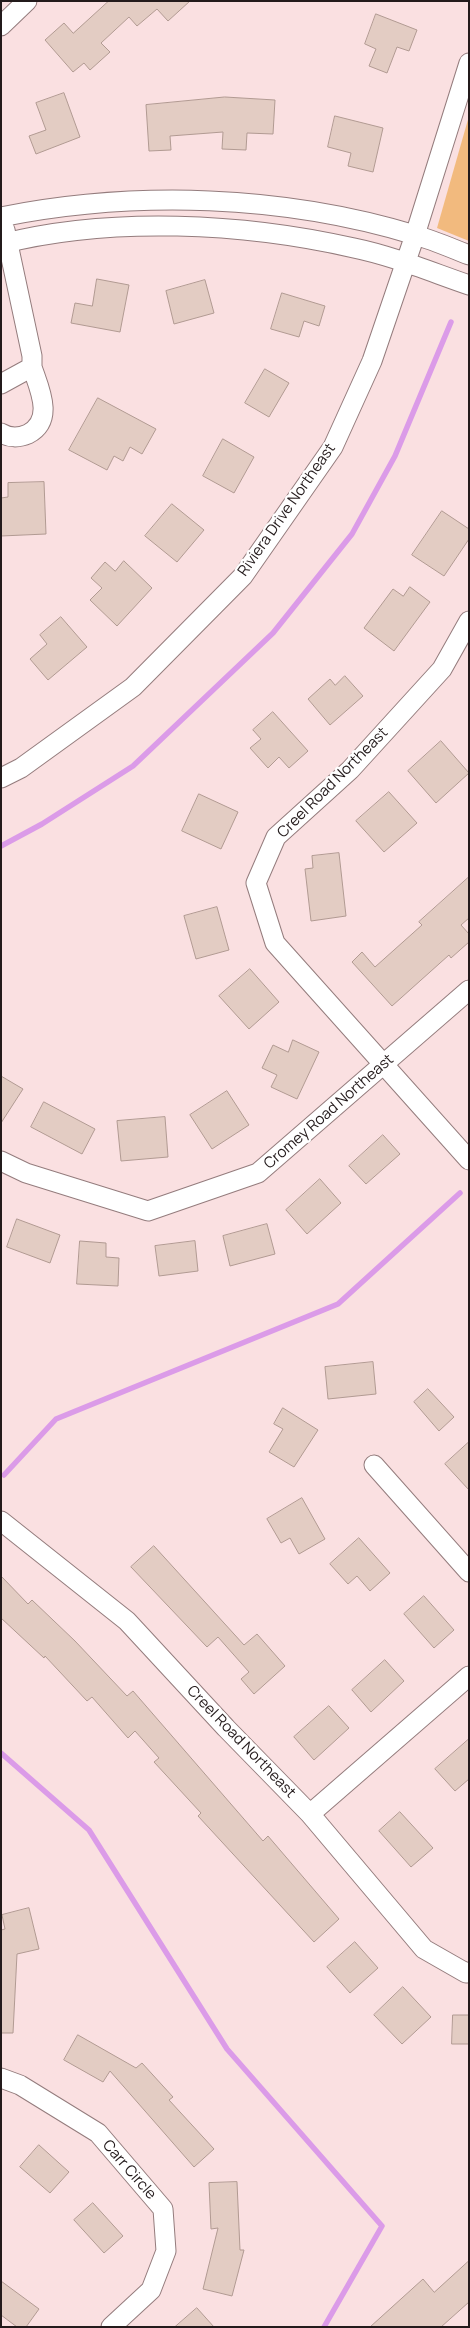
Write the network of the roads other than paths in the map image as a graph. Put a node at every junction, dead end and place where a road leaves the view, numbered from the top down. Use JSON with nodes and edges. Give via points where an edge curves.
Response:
{"nodes":[{"id":1,"x":27,"y":1,"type":"edge"},
{"id":2,"x":1,"y":26,"type":"edge"},
{"id":3,"x":469,"y":63,"type":"edge"},
{"id":4,"x":2,"y":213,"type":"edge"},
{"id":5,"x":416,"y":235,"type":"junction"},
{"id":6,"x":4,"y":243,"type":"edge"},
{"id":7,"x":469,"y":255,"type":"edge"},
{"id":8,"x":406,"y":263,"type":"junction"},
{"id":9,"x":469,"y":285,"type":"edge"},
{"id":10,"x":32,"y":367,"type":"junction"},
{"id":11,"x":1,"y":384,"type":"edge"},
{"id":12,"x":1,"y":433,"type":"edge"},
{"id":13,"x":469,"y":621,"type":"edge"},
{"id":14,"x":1,"y":778,"type":"edge"},
{"id":15,"x":469,"y":990,"type":"edge"},
{"id":16,"x":385,"y":1065,"type":"junction"},
{"id":17,"x":469,"y":1160,"type":"edge"},
{"id":18,"x":1,"y":1161,"type":"edge"},
{"id":19,"x":374,"y":1465,"type":"dead end"},
{"id":20,"x":1,"y":1521,"type":"edge"},
{"id":21,"x":469,"y":1572,"type":"edge"},
{"id":22,"x":469,"y":1676,"type":"edge"},
{"id":23,"x":310,"y":1814,"type":"junction"},
{"id":24,"x":469,"y":1972,"type":"edge"},
{"id":25,"x":1,"y":2078,"type":"edge"},
{"id":26,"x":111,"y":2327,"type":"edge"}],
"edges":[{"from":1,"to":2,"type":"street"},
{"from":3,"to":5,"type":"street","name":"Riviera Drive Northeast"},
{"from":4,"to":5,"type":"street","via":[[93,203],[207,200],[294,208]]},
{"from":4,"to":6,"type":"street"},
{"from":5,"to":7,"type":"street"},
{"from":5,"to":8,"type":"street","name":"Riviera Drive Northeast"},
{"from":6,"to":8,"type":"street","via":[[98,228],[205,227],[290,236],[355,248]]},
{"from":6,"to":10,"type":"street"},
{"from":8,"to":9,"type":"street"},
{"from":8,"to":14,"type":"street","name":"Riviera Drive Northeast","via":[[372,361],[333,447],[243,576],[133,687],[21,768]]},
{"from":10,"to":11,"type":"street"},
{"from":10,"to":12,"type":"street","via":[[44,406],[39,424],[24,436]]},
{"from":13,"to":16,"type":"street","name":"Creel Road Northeast","via":[[442,669],[350,770],[276,837],[256,883],[275,943]]},
{"from":15,"to":16,"type":"street","name":"Cromey Road Northeast"},
{"from":16,"to":17,"type":"street","name":"Creel Road Northeast"},
{"from":16,"to":18,"type":"street","name":"Cromey Road Northeast","via":[[258,1174],[148,1211],[26,1173]]},
{"from":19,"to":21,"type":"street"},
{"from":20,"to":23,"type":"street","name":"Creel Road Northeast","via":[[127,1621]]},
{"from":22,"to":23,"type":"street"},
{"from":23,"to":24,"type":"street","name":"Creel Road Northeast","via":[[424,1949]]},
{"from":25,"to":26,"type":"street","name":"Carr Circle","via":[[20,2084],[98,2133],[163,2209],[166,2251],[151,2290]]}]}
